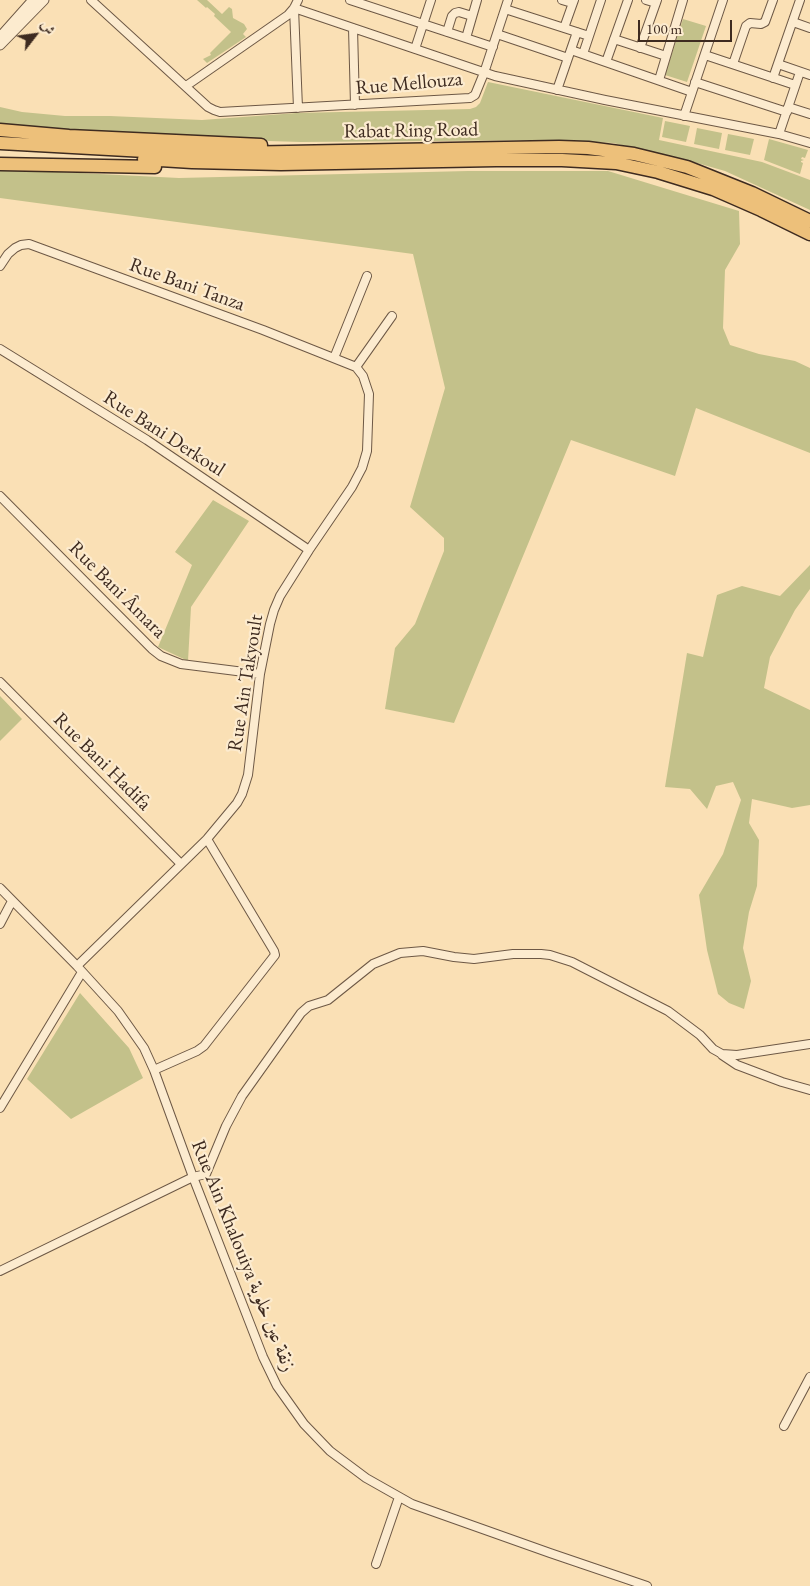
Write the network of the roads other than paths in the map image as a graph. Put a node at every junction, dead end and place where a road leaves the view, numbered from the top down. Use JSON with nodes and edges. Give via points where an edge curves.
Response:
{"nodes":[{"id":1,"x":34,"y":0,"type":"edge"},
{"id":2,"x":44,"y":0,"type":"edge"},
{"id":3,"x":92,"y":0,"type":"edge"},
{"id":4,"x":298,"y":0,"type":"edge"},
{"id":5,"x":350,"y":0,"type":"edge"},
{"id":6,"x":431,"y":0,"type":"edge"},
{"id":7,"x":478,"y":0,"type":"edge"},
{"id":8,"x":508,"y":0,"type":"edge"},
{"id":9,"x":562,"y":0,"type":"edge"},
{"id":10,"x":601,"y":0,"type":"edge"},
{"id":11,"x":628,"y":0,"type":"edge"},
{"id":12,"x":646,"y":0,"type":"edge"},
{"id":13,"x":683,"y":0,"type":"edge"},
{"id":14,"x":723,"y":0,"type":"edge"},
{"id":15,"x":773,"y":0,"type":"edge"},
{"id":16,"x":800,"y":0,"type":"edge"},
{"id":17,"x":573,"y":2,"type":"edge"},
{"id":18,"x":657,"y":2,"type":"edge"},
{"id":19,"x":294,"y":8,"type":"junction"},
{"id":20,"x":505,"y":9,"type":"junction"},
{"id":21,"x":472,"y":16,"type":"junction"},
{"id":22,"x":793,"y":22,"type":"junction"},
{"id":23,"x":423,"y":24,"type":"junction"},
{"id":24,"x":353,"y":28,"type":"junction"},
{"id":25,"x":564,"y":28,"type":"junction"},
{"id":26,"x":810,"y":28,"type":"edge"},
{"id":27,"x":447,"y":32,"type":"junction"},
{"id":28,"x":577,"y":32,"type":"junction"},
{"id":29,"x":497,"y":34,"type":"junction"},
{"id":30,"x":589,"y":36,"type":"junction"},
{"id":31,"x":0,"y":37,"type":"edge"},
{"id":32,"x":466,"y":38,"type":"junction"},
{"id":33,"x":614,"y":39,"type":"junction"},
{"id":34,"x":0,"y":45,"type":"edge"},
{"id":35,"x":493,"y":46,"type":"junction"},
{"id":36,"x":640,"y":48,"type":"junction"},
{"id":37,"x":415,"y":49,"type":"junction"},
{"id":38,"x":569,"y":54,"type":"junction"},
{"id":39,"x":582,"y":54,"type":"junction"},
{"id":40,"x":704,"y":55,"type":"junction"},
{"id":41,"x":666,"y":56,"type":"junction"},
{"id":42,"x":606,"y":62,"type":"junction"},
{"id":43,"x":733,"y":64,"type":"junction"},
{"id":44,"x":778,"y":64,"type":"junction"},
{"id":45,"x":484,"y":72,"type":"junction"},
{"id":46,"x":800,"y":72,"type":"junction"},
{"id":47,"x":810,"y":75,"type":"edge"},
{"id":48,"x":773,"y":78,"type":"junction"},
{"id":49,"x":658,"y":80,"type":"junction"},
{"id":50,"x":696,"y":82,"type":"junction"},
{"id":51,"x":795,"y":85,"type":"junction"},
{"id":52,"x":186,"y":86,"type":"junction"},
{"id":53,"x":557,"y":90,"type":"junction"},
{"id":54,"x":692,"y":92,"type":"junction"},
{"id":55,"x":355,"y":105,"type":"junction"},
{"id":56,"x":298,"y":108,"type":"junction"},
{"id":57,"x":787,"y":109,"type":"junction"},
{"id":58,"x":810,"y":114,"type":"edge"},
{"id":59,"x":684,"y":116,"type":"junction"},
{"id":60,"x":0,"y":130,"type":"edge"},
{"id":61,"x":779,"y":134,"type":"junction"},
{"id":62,"x":0,"y":143,"type":"edge"},
{"id":63,"x":810,"y":143,"type":"edge"},
{"id":64,"x":0,"y":151,"type":"edge"},
{"id":65,"x":358,"y":151,"type":"junction"},
{"id":66,"x":192,"y":162,"type":"junction"},
{"id":67,"x":0,"y":164,"type":"edge"},
{"id":68,"x":810,"y":221,"type":"edge"},
{"id":69,"x":810,"y":234,"type":"edge"},
{"id":70,"x":0,"y":266,"type":"edge"},
{"id":71,"x":367,"y":276,"type":"dead end"},
{"id":72,"x":392,"y":316,"type":"dead end"},
{"id":73,"x":0,"y":348,"type":"edge"},
{"id":74,"x":334,"y":358,"type":"junction"},
{"id":75,"x":356,"y":367,"type":"junction"},
{"id":76,"x":0,"y":496,"type":"edge"},
{"id":77,"x":309,"y":550,"type":"junction"},
{"id":78,"x":260,"y":674,"type":"junction"},
{"id":79,"x":0,"y":682,"type":"edge"},
{"id":80,"x":207,"y":839,"type":"junction"},
{"id":81,"x":181,"y":864,"type":"junction"},
{"id":82,"x":0,"y":888,"type":"edge"},
{"id":83,"x":12,"y":901,"type":"junction"},
{"id":84,"x":0,"y":924,"type":"edge"},
{"id":85,"x":80,"y":969,"type":"junction"},
{"id":86,"x":810,"y":1044,"type":"edge"},
{"id":87,"x":722,"y":1054,"type":"junction"},
{"id":88,"x":154,"y":1070,"type":"junction"},
{"id":89,"x":810,"y":1090,"type":"edge"},
{"id":90,"x":0,"y":1108,"type":"edge"},
{"id":91,"x":193,"y":1177,"type":"junction"},
{"id":92,"x":0,"y":1271,"type":"edge"},
{"id":93,"x":810,"y":1377,"type":"edge"},
{"id":94,"x":784,"y":1426,"type":"dead end"},
{"id":95,"x":399,"y":1497,"type":"junction"},
{"id":96,"x":376,"y":1564,"type":"dead end"},
{"id":97,"x":647,"y":1586,"type":"edge"}],
"edges":[{"from":1,"to":31,"type":"street"},
{"from":2,"to":34,"type":"street"},
{"from":3,"to":52,"type":"street","name":"Rue Mellouza"},
{"from":4,"to":19,"type":"street"},
{"from":5,"to":23,"type":"street"},
{"from":6,"to":23,"type":"street"},
{"from":7,"to":21,"type":"street"},
{"from":8,"to":20,"type":"street"},
{"from":9,"to":17,"type":"street"},
{"from":10,"to":30,"type":"street"},
{"from":11,"to":33,"type":"street"},
{"from":12,"to":18,"type":"street"},
{"from":13,"to":41,"type":"street"},
{"from":14,"to":40,"type":"street"},
{"from":15,"to":43,"type":"street","via":[[764,22],[746,26]]},
{"from":16,"to":22,"type":"street"},
{"from":17,"to":25,"type":"street"},
{"from":18,"to":36,"type":"street"},
{"from":19,"to":24,"type":"street"},
{"from":19,"to":52,"type":"street"},
{"from":19,"to":56,"type":"street"},
{"from":20,"to":25,"type":"street"},
{"from":20,"to":29,"type":"street"},
{"from":21,"to":27,"type":"street","via":[[455,13]]},
{"from":21,"to":32,"type":"street"},
{"from":22,"to":26,"type":"street"},
{"from":22,"to":44,"type":"street"},
{"from":23,"to":27,"type":"street"},
{"from":23,"to":37,"type":"street"},
{"from":24,"to":37,"type":"street"},
{"from":24,"to":55,"type":"street"},
{"from":25,"to":28,"type":"street"},
{"from":27,"to":32,"type":"street"},
{"from":28,"to":30,"type":"street"},
{"from":28,"to":38,"type":"street"},
{"from":29,"to":35,"type":"street"},
{"from":29,"to":38,"type":"street"},
{"from":30,"to":39,"type":"street"},
{"from":32,"to":35,"type":"street"},
{"from":33,"to":36,"type":"street"},
{"from":33,"to":42,"type":"street"},
{"from":35,"to":45,"type":"street"},
{"from":36,"to":41,"type":"street"},
{"from":37,"to":45,"type":"street"},
{"from":38,"to":39,"type":"street"},
{"from":38,"to":53,"type":"street"},
{"from":39,"to":42,"type":"street"},
{"from":40,"to":43,"type":"street"},
{"from":40,"to":50,"type":"street"},
{"from":41,"to":49,"type":"street"},
{"from":42,"to":49,"type":"street"},
{"from":43,"to":48,"type":"street"},
{"from":44,"to":46,"type":"street"},
{"from":44,"to":48,"type":"street"},
{"from":45,"to":53,"type":"street","name":"Rue Mellouza"},
{"from":45,"to":55,"type":"street","name":"Rue Mellouza","via":[[474,95],[468,99]]},
{"from":46,"to":47,"type":"street"},
{"from":46,"to":51,"type":"street"},
{"from":48,"to":51,"type":"street"},
{"from":49,"to":54,"type":"street"},
{"from":50,"to":54,"type":"street"},
{"from":50,"to":57,"type":"street"},
{"from":51,"to":57,"type":"street"},
{"from":52,"to":56,"type":"street","name":"Rue Mellouza","via":[[217,112]]},
{"from":53,"to":59,"type":"street","name":"Rue Mellouza"},
{"from":54,"to":59,"type":"street"},
{"from":55,"to":56,"type":"street","name":"Rue Mellouza"},
{"from":57,"to":58,"type":"street"},
{"from":57,"to":61,"type":"street"},
{"from":59,"to":61,"type":"street","name":"Rue Mellouza"},
{"from":60,"to":65,"type":"highway","via":[[180,142],[333,147]]},
{"from":61,"to":63,"type":"street","name":"Rue Mellouza"},
{"from":62,"to":65,"type":"highway","name":"Rabat Ring Road","via":[[234,153]]},
{"from":64,"to":66,"type":"highway","name":"Rabat Ring Road"},
{"from":65,"to":68,"type":"highway","name":"Rabat Ring Road","via":[[559,147],[634,154],[716,178]]},
{"from":66,"to":67,"type":"highway","via":[[157,168]]},
{"from":66,"to":69,"type":"highway","name":"Rabat Ring Road","via":[[562,160],[616,163],[713,189]]},
{"from":70,"to":74,"type":"street","name":"Rue Bani Tanza","via":[[15,248],[29,244]]},
{"from":71,"to":74,"type":"street"},
{"from":72,"to":75,"type":"street"},
{"from":73,"to":77,"type":"street","name":"Rue Bani Derkoul","via":[[147,440]]},
{"from":74,"to":75,"type":"street","name":"Rue Bani Tanza"},
{"from":75,"to":77,"type":"street","name":"Rue Ain Takyoult","via":[[369,394],[367,451],[352,487]]},
{"from":76,"to":78,"type":"street","name":"Rue Bani Âmara","via":[[161,656],[181,664]]},
{"from":77,"to":78,"type":"street","name":"Rue Ain Takyoult","via":[[274,610]]},
{"from":78,"to":80,"type":"street","name":"Rue Ain Takyoult","via":[[248,775],[242,794]]},
{"from":79,"to":81,"type":"street","name":"Rue Bani Hadifa"},
{"from":80,"to":81,"type":"street","name":"Rue Ain Takyoult"},
{"from":80,"to":88,"type":"street","via":[[275,955],[204,1046]]},
{"from":81,"to":85,"type":"street","name":"Rue Ain Takyoult"},
{"from":82,"to":83,"type":"street","name":"Rue Ain Khalouiya زنقة عين خلوية"},
{"from":83,"to":84,"type":"street"},
{"from":83,"to":85,"type":"street","name":"Rue Ain Khalouiya زنقة عين خلوية"},
{"from":85,"to":88,"type":"street","name":"Rue Ain Khalouiya زنقة عين خلوية","via":[[118,1010],[144,1048]]},
{"from":85,"to":90,"type":"street","name":"Rue Ain Takyoult"},
{"from":86,"to":87,"type":"street","via":[[737,1055]]},
{"from":87,"to":89,"type":"street","via":[[737,1065]]},
{"from":87,"to":91,"type":"street","via":[[668,1011],[560,958],[513,954],[474,959],[423,951],[405,952],[373,964],[328,1000],[309,1006],[301,1013],[242,1096],[206,1174]]},
{"from":88,"to":91,"type":"street","name":"Rue Ain Khalouiya زنقة عين خلوية"},
{"from":91,"to":92,"type":"street"},
{"from":91,"to":95,"type":"street","name":"Rue Ain Khalouiya زنقة عين خلوية","via":[[277,1386],[304,1424],[330,1451]]},
{"from":93,"to":94,"type":"street"},
{"from":95,"to":96,"type":"street"},
{"from":95,"to":97,"type":"street","name":"Rue Ain Khalouiya زنقة عين خلوية","via":[[550,1554]]}]}
